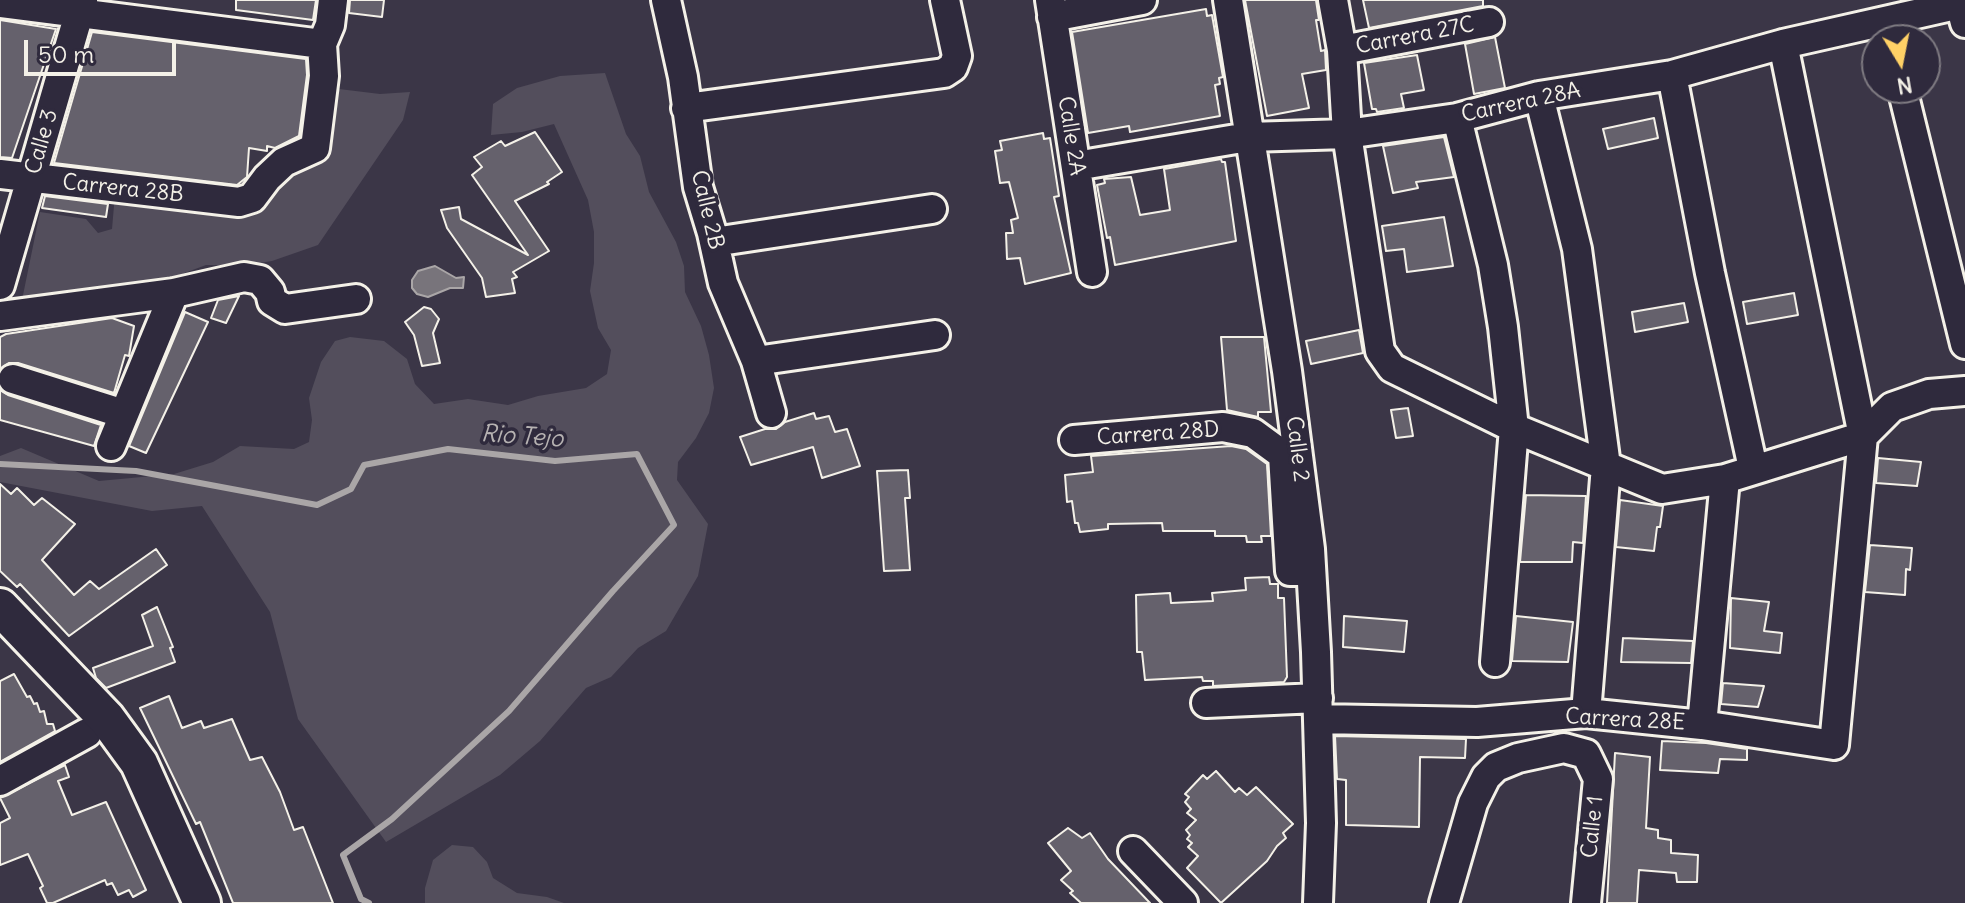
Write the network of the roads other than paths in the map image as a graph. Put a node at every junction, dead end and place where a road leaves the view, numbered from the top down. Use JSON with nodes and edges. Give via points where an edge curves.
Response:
{"nodes":[{"id":1,"x":333,"y":0,"type":"edge"},
{"id":2,"x":666,"y":0,"type":"edge"},
{"id":3,"x":945,"y":0,"type":"edge"},
{"id":4,"x":1142,"y":0,"type":"edge"},
{"id":5,"x":1228,"y":0,"type":"edge"},
{"id":6,"x":1333,"y":0,"type":"edge"},
{"id":7,"x":0,"y":3,"type":"edge"},
{"id":8,"x":81,"y":6,"type":"edge"},
{"id":9,"x":1051,"y":8,"type":"edge"},
{"id":10,"x":1963,"y":13,"type":"edge"},
{"id":11,"x":1489,"y":22,"type":"dead end"},
{"id":12,"x":1914,"y":24,"type":"edge"},
{"id":13,"x":1861,"y":34,"type":"edge"},
{"id":14,"x":322,"y":44,"type":"junction"},
{"id":15,"x":1783,"y":44,"type":"junction"},
{"id":16,"x":1342,"y":50,"type":"junction"},
{"id":17,"x":1672,"y":75,"type":"junction"},
{"id":18,"x":1539,"y":96,"type":"junction"},
{"id":19,"x":1906,"y":104,"type":"edge"},
{"id":20,"x":686,"y":108,"type":"junction"},
{"id":21,"x":1457,"y":118,"type":"junction"},
{"id":22,"x":1347,"y":134,"type":"junction"},
{"id":23,"x":1248,"y":137,"type":"junction"},
{"id":24,"x":1076,"y":166,"type":"junction"},
{"id":25,"x":0,"y":174,"type":"edge"},
{"id":26,"x":31,"y":179,"type":"junction"},
{"id":27,"x":932,"y":209,"type":"dead end"},
{"id":28,"x":714,"y":242,"type":"junction"},
{"id":29,"x":1092,"y":272,"type":"dead end"},
{"id":30,"x":0,"y":285,"type":"edge"},
{"id":31,"x":174,"y":293,"type":"junction"},
{"id":32,"x":356,"y":299,"type":"dead end"},
{"id":33,"x":0,"y":316,"type":"edge"},
{"id":34,"x":935,"y":335,"type":"dead end"},
{"id":35,"x":1965,"y":344,"type":"edge"},
{"id":36,"x":756,"y":361,"type":"junction"},
{"id":37,"x":13,"y":379,"type":"dead end"},
{"id":38,"x":1965,"y":391,"type":"edge"},
{"id":39,"x":771,"y":413,"type":"dead end"},
{"id":40,"x":124,"y":414,"type":"junction"},
{"id":41,"x":1514,"y":428,"type":"junction"},
{"id":42,"x":1863,"y":436,"type":"junction"},
{"id":43,"x":1074,"y":440,"type":"dead end"},
{"id":44,"x":111,"y":446,"type":"dead end"},
{"id":45,"x":1606,"y":466,"type":"junction"},
{"id":46,"x":1753,"y":468,"type":"junction"},
{"id":47,"x":1725,"y":479,"type":"junction"},
{"id":48,"x":1304,"y":556,"type":"junction"},
{"id":49,"x":0,"y":607,"type":"edge"},
{"id":50,"x":0,"y":641,"type":"edge"},
{"id":51,"x":1495,"y":662,"type":"dead end"},
{"id":52,"x":1206,"y":703,"type":"dead end"},
{"id":53,"x":1318,"y":709,"type":"junction"},
{"id":54,"x":1586,"y":713,"type":"junction"},
{"id":55,"x":1702,"y":725,"type":"junction"},
{"id":56,"x":87,"y":733,"type":"junction"},
{"id":57,"x":0,"y":781,"type":"edge"},
{"id":58,"x":1133,"y":851,"type":"dead end"},
{"id":59,"x":178,"y":903,"type":"edge"},
{"id":60,"x":202,"y":903,"type":"edge"},
{"id":61,"x":1183,"y":903,"type":"edge"},
{"id":62,"x":1318,"y":903,"type":"edge"},
{"id":63,"x":1444,"y":903,"type":"edge"},
{"id":64,"x":1586,"y":903,"type":"edge"}],
"edges":[{"from":1,"to":14,"type":"street"},
{"from":2,"to":20,"type":"street","name":"Calle 2B"},
{"from":3,"to":20,"type":"street","via":[[957,56],[944,73]]},
{"from":4,"to":9,"type":"street"},
{"from":5,"to":23,"type":"street","name":"Calle 2"},
{"from":6,"to":16,"type":"street"},
{"from":7,"to":8,"type":"street"},
{"from":8,"to":14,"type":"street"},
{"from":8,"to":26,"type":"street","name":"Calle 3"},
{"from":9,"to":24,"type":"street","name":"Calle 2A"},
{"from":10,"to":12,"type":"street","name":"Carrera 28A"},
{"from":11,"to":16,"type":"street","name":"Carrera 27C"},
{"from":13,"to":15,"type":"street","name":"Carrera 28A"},
{"from":14,"to":26,"type":"street","name":"Carrera 28B","via":[[324,76],[315,148],[284,162],[252,198],[239,202]]},
{"from":15,"to":17,"type":"street","name":"Carrera 28A"},
{"from":15,"to":42,"type":"street"},
{"from":16,"to":22,"type":"street"},
{"from":17,"to":18,"type":"street","name":"Carrera 28A"},
{"from":17,"to":46,"type":"street"},
{"from":18,"to":21,"type":"street","name":"Carrera 28A"},
{"from":18,"to":45,"type":"street","via":[[1577,249]]},
{"from":19,"to":35,"type":"street"},
{"from":20,"to":28,"type":"street","name":"Calle 2B","via":[[698,187]]},
{"from":21,"to":22,"type":"street","name":"Carrera 28A"},
{"from":21,"to":41,"type":"street","via":[[1493,265]]},
{"from":22,"to":23,"type":"street","name":"Carrera 28A"},
{"from":22,"to":41,"type":"street","via":[[1385,360]]},
{"from":23,"to":24,"type":"street","name":"Carrera 28A"},
{"from":23,"to":48,"type":"street","name":"Calle 2","via":[[1287,371]]},
{"from":24,"to":29,"type":"street","name":"Calle 2A"},
{"from":25,"to":26,"type":"street","name":"Carrera 28B"},
{"from":26,"to":30,"type":"street","name":"Calle 3"},
{"from":27,"to":28,"type":"street"},
{"from":28,"to":36,"type":"street","name":"Calle 2B","via":[[723,283]]},
{"from":31,"to":32,"type":"street","via":[[253,277],[285,309]]},
{"from":31,"to":33,"type":"street"},
{"from":31,"to":40,"type":"street"},
{"from":34,"to":36,"type":"street"},
{"from":36,"to":39,"type":"street","name":"Calle 2B"},
{"from":37,"to":40,"type":"street"},
{"from":38,"to":42,"type":"street","via":[[1929,394],[1892,407]]},
{"from":40,"to":44,"type":"street"},
{"from":41,"to":45,"type":"street"},
{"from":41,"to":51,"type":"street"},
{"from":42,"to":46,"type":"street"},
{"from":42,"to":55,"type":"street","name":"Carrera 28E","via":[[1834,745]]},
{"from":43,"to":48,"type":"street","name":"Carrera 28D","via":[[1223,427],[1253,433],[1283,455]]},
{"from":45,"to":47,"type":"street","via":[[1662,489]]},
{"from":45,"to":54,"type":"street"},
{"from":46,"to":47,"type":"street"},
{"from":47,"to":55,"type":"street"},
{"from":48,"to":53,"type":"street","name":"Calle 2"},
{"from":49,"to":60,"type":"main road","via":[[107,719],[139,763]]},
{"from":50,"to":56,"type":"main road"},
{"from":52,"to":53,"type":"street","name":"Carrera 28E"},
{"from":53,"to":54,"type":"street","name":"Carrera 28E","via":[[1477,722]]},
{"from":53,"to":62,"type":"street","name":"Calle 2"},
{"from":54,"to":55,"type":"street","name":"Carrera 28E"},
{"from":56,"to":57,"type":"street"},
{"from":56,"to":59,"type":"main road","via":[[124,785]]},
{"from":58,"to":61,"type":"street"},
{"from":63,"to":64,"type":"street","name":"Calle 1","via":[[1473,803],[1486,777],[1518,758],[1564,748],[1586,754],[1598,779]]}]}
